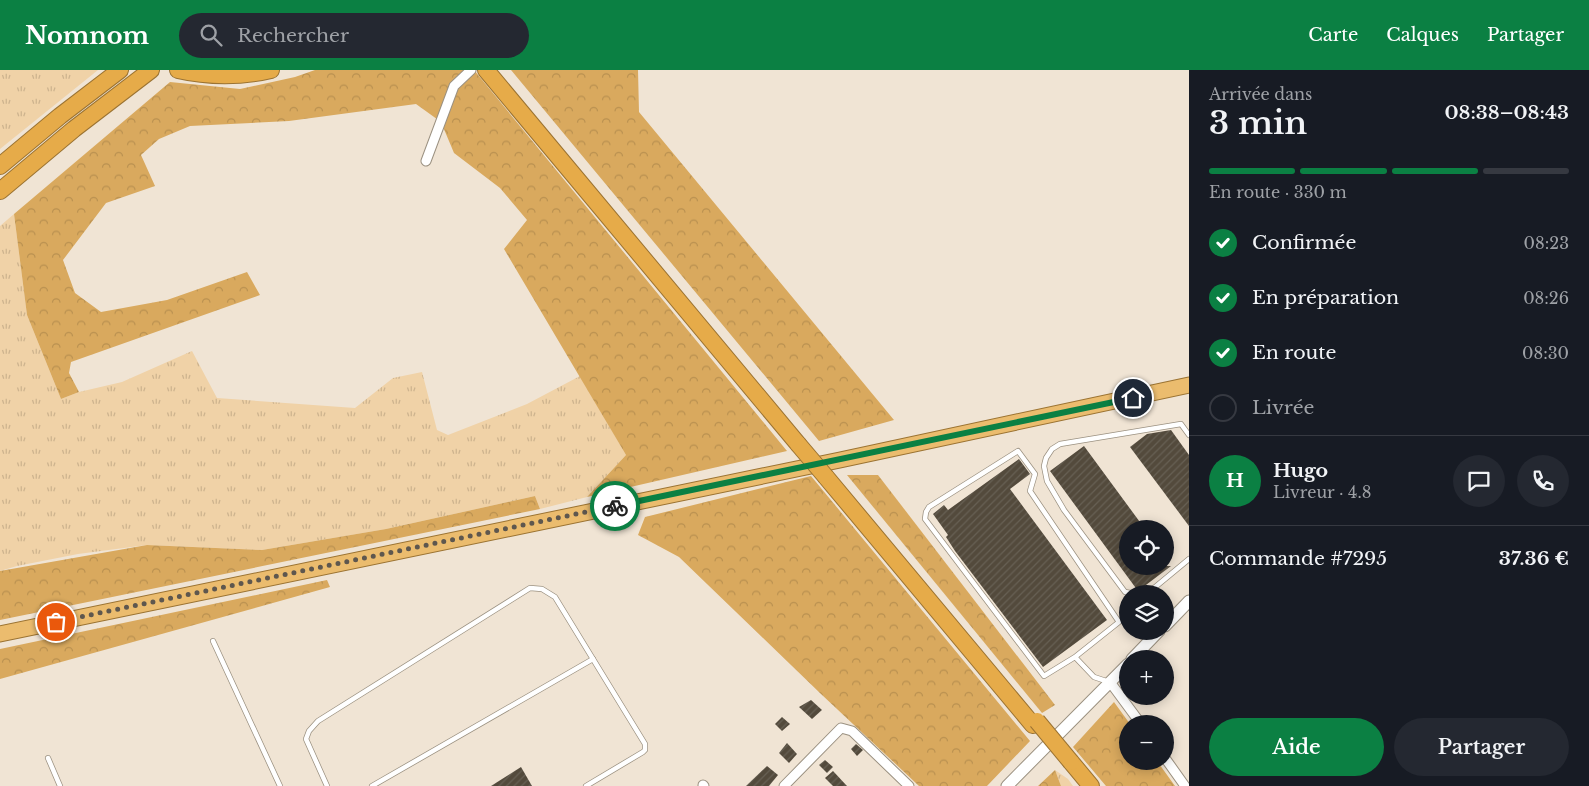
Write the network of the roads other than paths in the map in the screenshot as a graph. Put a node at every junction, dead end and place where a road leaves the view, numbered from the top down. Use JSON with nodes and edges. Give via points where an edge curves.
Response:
{"nodes":[{"id":1,"x":120,"y":70,"type":"edge"},
{"id":2,"x":151,"y":70,"type":"edge"},
{"id":3,"x":178,"y":70,"type":"edge"},
{"id":4,"x":271,"y":70,"type":"edge"},
{"id":5,"x":471,"y":70,"type":"edge"},
{"id":6,"x":486,"y":70,"type":"edge"},
{"id":7,"x":493,"y":70,"type":"edge"},
{"id":8,"x":503,"y":86,"type":"junction"},
{"id":9,"x":426,"y":160,"type":"dead end"},
{"id":10,"x":0,"y":166,"type":"edge"},
{"id":11,"x":0,"y":191,"type":"edge"},
{"id":12,"x":1189,"y":385,"type":"edge"},
{"id":13,"x":1189,"y":435,"type":"edge"},
{"id":14,"x":1189,"y":559,"type":"edge"},
{"id":15,"x":1120,"y":585,"type":"edge"},
{"id":16,"x":1158,"y":585,"type":"edge"},
{"id":17,"x":1189,"y":601,"type":"edge"},
{"id":18,"x":1174,"y":617,"type":"edge"},
{"id":19,"x":0,"y":634,"type":"edge"},
{"id":20,"x":1150,"y":640,"type":"edge"},
{"id":21,"x":213,"y":641,"type":"dead end"},
{"id":22,"x":1141,"y":650,"type":"edge"},
{"id":23,"x":1075,"y":657,"type":"junction"},
{"id":24,"x":593,"y":659,"type":"junction"},
{"id":25,"x":1119,"y":673,"type":"edge"},
{"id":26,"x":1110,"y":682,"type":"junction"},
{"id":27,"x":1134,"y":715,"type":"edge"},
{"id":28,"x":48,"y":758,"type":"dead end"},
{"id":29,"x":1069,"y":764,"type":"junction"},
{"id":30,"x":1174,"y":770,"type":"edge"},
{"id":31,"x":60,"y":786,"type":"edge"},
{"id":32,"x":280,"y":786,"type":"edge"},
{"id":33,"x":327,"y":786,"type":"edge"},
{"id":34,"x":372,"y":786,"type":"edge"},
{"id":35,"x":586,"y":786,"type":"edge"},
{"id":36,"x":784,"y":786,"type":"edge"},
{"id":37,"x":909,"y":786,"type":"edge"},
{"id":38,"x":1007,"y":786,"type":"edge"},
{"id":39,"x":1084,"y":786,"type":"edge"},
{"id":40,"x":1091,"y":786,"type":"edge"},
{"id":41,"x":1185,"y":786,"type":"edge"}],
"edges":[{"from":1,"to":10,"type":"highway"},
{"from":2,"to":11,"type":"highway","via":[[74,128]]},
{"from":3,"to":4,"type":"highway","via":[[220,75]]},
{"from":5,"to":9,"type":"street","via":[[454,86]]},
{"from":6,"to":8,"type":"highway"},
{"from":7,"to":8,"type":"highway"},
{"from":8,"to":29,"type":"highway","bridge":true},
{"from":12,"to":19,"type":"highway"},
{"from":13,"to":15,"type":"lane","via":[[1180,424],[1100,436],[1060,444],[1046,458],[1047,481],[1064,510]]},
{"from":14,"to":16,"type":"lane"},
{"from":17,"to":18,"type":"street"},
{"from":20,"to":22,"type":"street"},
{"from":21,"to":32,"type":"lane"},
{"from":23,"to":23,"type":"lane","via":[[1044,676],[926,519],[928,507],[1018,451],[1035,474],[1030,491],[1119,622]]},
{"from":23,"to":26,"type":"lane","via":[[1094,677]]},
{"from":24,"to":33,"type":"lane","via":[[555,598],[542,589],[530,588],[318,721],[306,739]]},
{"from":24,"to":34,"type":"lane"},
{"from":24,"to":35,"type":"lane","via":[[645,744],[645,750]]},
{"from":25,"to":26,"type":"street"},
{"from":26,"to":27,"type":"street"},
{"from":26,"to":38,"type":"street"},
{"from":28,"to":31,"type":"lane"},
{"from":29,"to":39,"type":"highway"},
{"from":29,"to":40,"type":"highway"},
{"from":30,"to":41,"type":"street"},
{"from":36,"to":37,"type":"street","via":[[841,728],[852,731]]}]}
